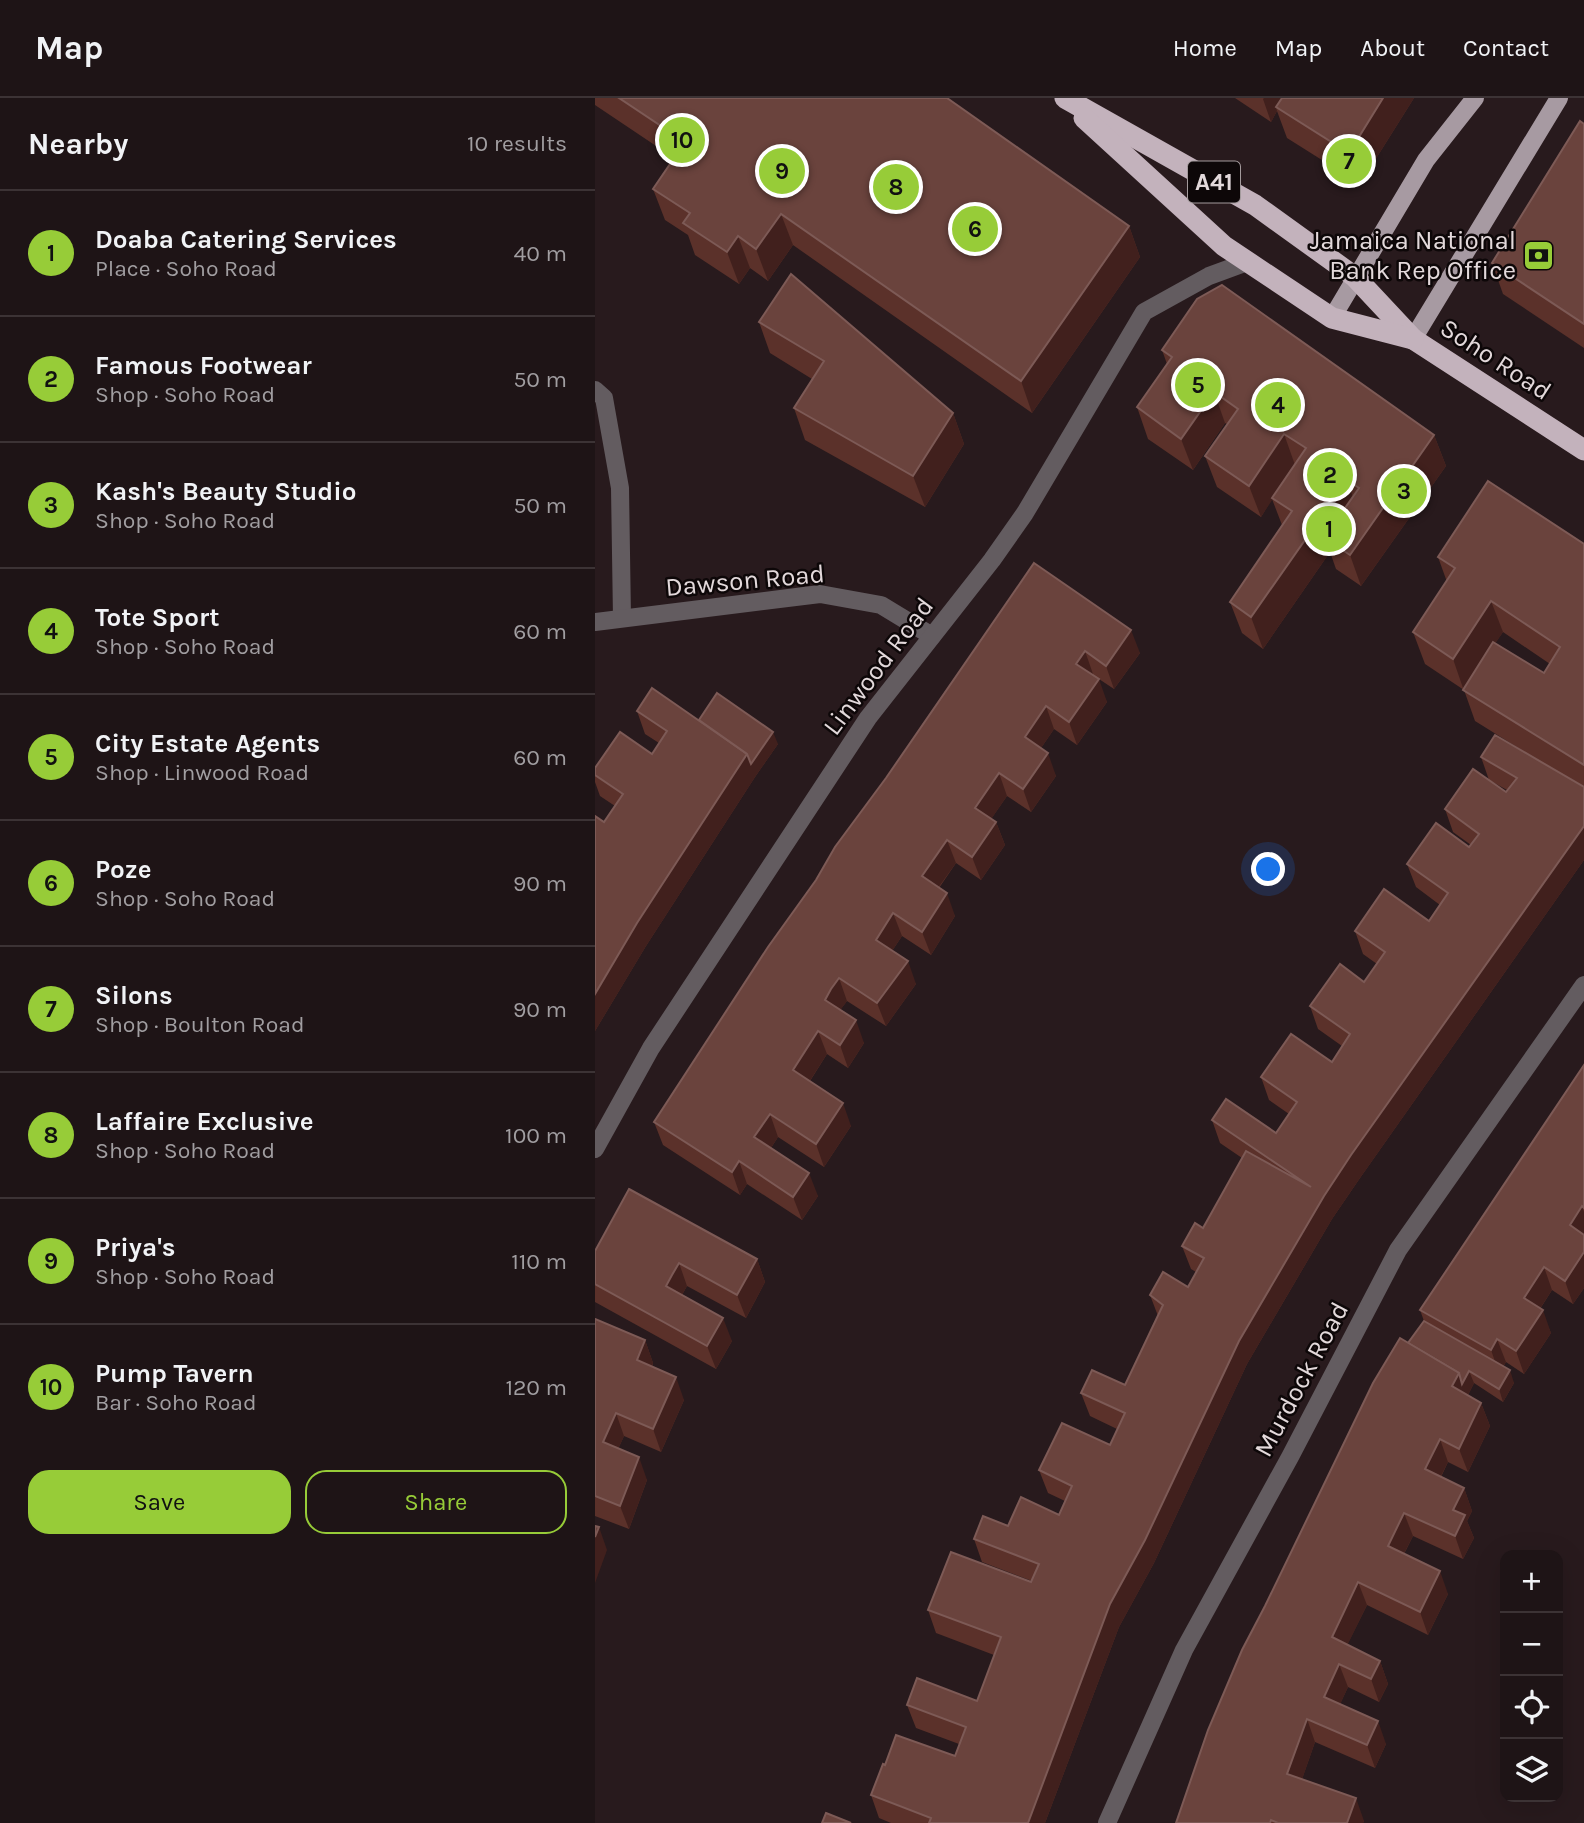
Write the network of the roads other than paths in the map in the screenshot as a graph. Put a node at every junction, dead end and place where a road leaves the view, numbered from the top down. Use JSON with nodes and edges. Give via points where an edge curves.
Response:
{"nodes":[{"id":1,"x":1064,"y":98,"type":"edge"},
{"id":2,"x":1475,"y":98,"type":"edge"},
{"id":3,"x":1559,"y":98,"type":"edge"},
{"id":4,"x":1247,"y":262,"type":"junction"},
{"id":5,"x":1355,"y":277,"type":"junction"},
{"id":6,"x":1332,"y":318,"type":"junction"},
{"id":7,"x":1413,"y":339,"type":"junction"},
{"id":8,"x":595,"y":390,"type":"edge"},
{"id":9,"x":1584,"y":450,"type":"edge"},
{"id":10,"x":622,"y":618,"type":"junction"},
{"id":11,"x":595,"y":622,"type":"edge"},
{"id":12,"x":932,"y":636,"type":"junction"},
{"id":13,"x":1584,"y":985,"type":"edge"},
{"id":14,"x":595,"y":1149,"type":"edge"},
{"id":15,"x":1107,"y":1823,"type":"edge"}],
"edges":[{"from":1,"to":4,"type":"highway","name":"Soho Road","number":"A41"},
{"from":1,"to":5,"type":"highway","name":"Soho Road","number":"A41","via":[[1255,205]]},
{"from":2,"to":5,"type":"main road","via":[[1426,160]]},
{"from":3,"to":7,"type":"main road"},
{"from":4,"to":6,"type":"highway","name":"Soho Road","number":"A41"},
{"from":4,"to":12,"type":"street","name":"Linwood Road","via":[[1209,276],[1144,312],[1025,513]]},
{"from":5,"to":6,"type":"main road"},
{"from":5,"to":7,"type":"highway","name":"Soho Road","number":"A41"},
{"from":6,"to":7,"type":"highway","name":"Soho Road","number":"A41"},
{"from":7,"to":9,"type":"highway","name":"Soho Road","number":"A41"},
{"from":8,"to":10,"type":"street","via":[[604,398],[619,488]]},
{"from":10,"to":11,"type":"street","name":"Dawson Road"},
{"from":10,"to":12,"type":"street","name":"Dawson Road","via":[[820,594],[881,605]]},
{"from":12,"to":14,"type":"street","name":"Linwood Road","via":[[869,718],[650,1048]]},
{"from":13,"to":15,"type":"street","name":"Murdock Road","via":[[1398,1250],[1184,1650]]}]}
